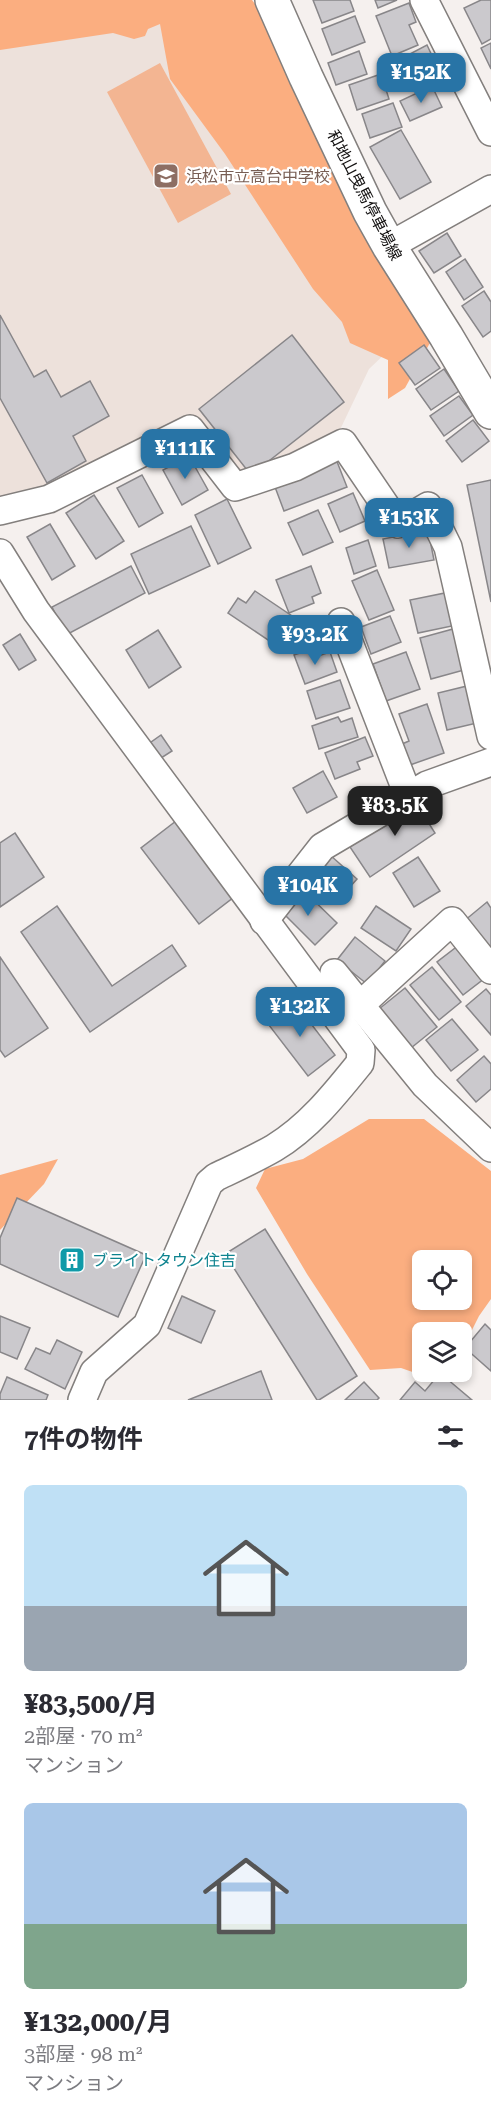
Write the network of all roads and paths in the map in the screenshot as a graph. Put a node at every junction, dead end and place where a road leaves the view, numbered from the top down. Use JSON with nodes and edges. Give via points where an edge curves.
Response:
{"nodes":[{"id":1,"x":272,"y":0,"type":"edge"},
{"id":2,"x":424,"y":0,"type":"edge"},
{"id":3,"x":491,"y":132,"type":"edge"},
{"id":4,"x":491,"y":189,"type":"edge"},
{"id":5,"x":388,"y":246,"type":"junction"},
{"id":6,"x":491,"y":412,"type":"edge"},
{"id":7,"x":0,"y":512,"type":"edge"},
{"id":8,"x":0,"y":553,"type":"edge"},
{"id":9,"x":341,"y":622,"type":"dead end"},
{"id":10,"x":491,"y":736,"type":"edge"},
{"id":11,"x":491,"y":762,"type":"edge"},
{"id":12,"x":408,"y":795,"type":"junction"},
{"id":13,"x":264,"y":921,"type":"junction"},
{"id":14,"x":491,"y":970,"type":"edge"},
{"id":15,"x":334,"y":973,"type":"dead end"},
{"id":16,"x":359,"y":1006,"type":"junction"},
{"id":17,"x":491,"y":1148,"type":"edge"},
{"id":18,"x":82,"y":1400,"type":"edge"}],
"edges":[{"from":1,"to":5,"type":"main road","name":"和地山曳馬停車場線"},
{"from":2,"to":3,"type":"street"},
{"from":4,"to":5,"type":"street"},
{"from":5,"to":6,"type":"main road","name":"和地山曳馬停車場線"},
{"from":7,"to":10,"type":"street","via":[[49,499],[190,429],[235,487],[295,467],[343,443],[398,524],[428,506],[448,547]]},
{"from":8,"to":13,"type":"street","via":[[36,611]]},
{"from":9,"to":12,"type":"street"},
{"from":11,"to":12,"type":"street"},
{"from":12,"to":13,"type":"street","via":[[322,847]]},
{"from":13,"to":18,"type":"street","via":[[361,1050],[360,1063],[322,1110],[287,1138],[209,1183],[147,1325],[94,1372]]},
{"from":14,"to":16,"type":"street","via":[[452,921]]},
{"from":15,"to":16,"type":"street"},
{"from":16,"to":17,"type":"street","via":[[425,1085]]}]}
